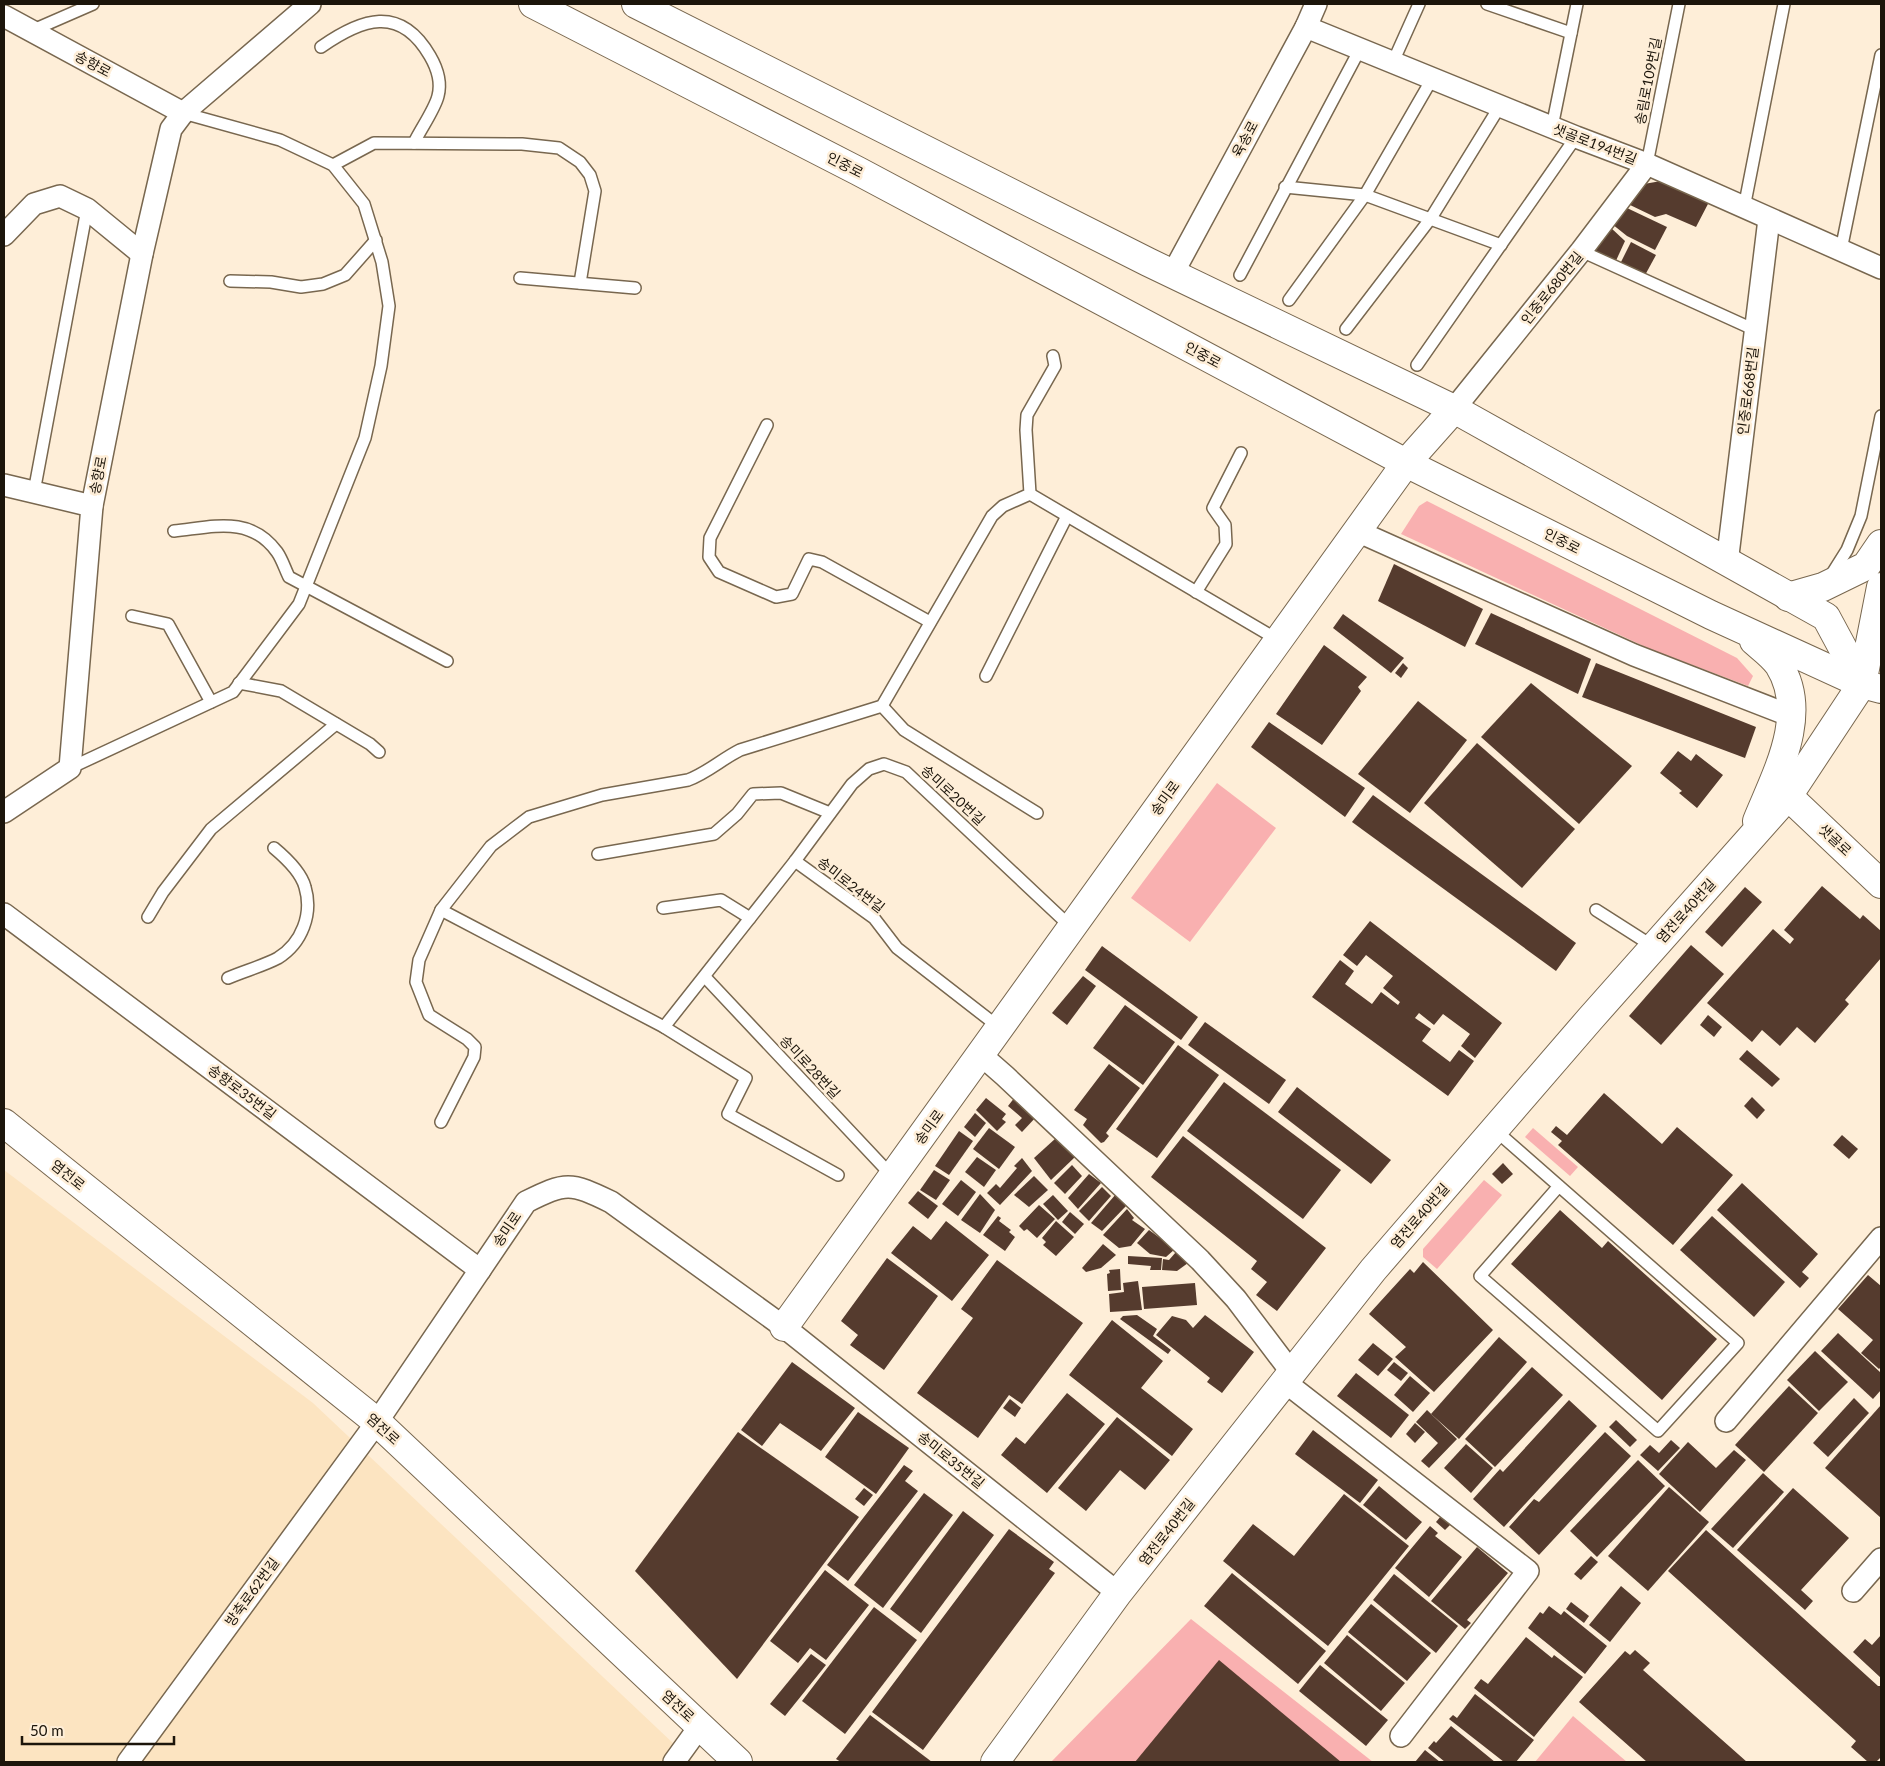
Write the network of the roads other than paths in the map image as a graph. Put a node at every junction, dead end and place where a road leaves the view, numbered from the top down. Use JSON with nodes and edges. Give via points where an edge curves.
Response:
{"nodes":[{"id":1,"x":93,"y":4,"type":"edge"},
{"id":2,"x":310,"y":4,"type":"edge"},
{"id":3,"x":533,"y":4,"type":"edge"},
{"id":4,"x":636,"y":4,"type":"edge"},
{"id":5,"x":1316,"y":4,"type":"edge"},
{"id":6,"x":1419,"y":4,"type":"edge"},
{"id":7,"x":1487,"y":4,"type":"edge"},
{"id":8,"x":1577,"y":4,"type":"edge"},
{"id":9,"x":1679,"y":4,"type":"edge"},
{"id":10,"x":1784,"y":4,"type":"edge"},
{"id":11,"x":4,"y":16,"type":"edge"},
{"id":12,"x":1306,"y":27,"type":"junction"},
{"id":13,"x":31,"y":31,"type":"junction"},
{"id":14,"x":1571,"y":33,"type":"junction"},
{"id":15,"x":321,"y":47,"type":"dead end"},
{"id":16,"x":1360,"y":49,"type":"junction"},
{"id":17,"x":1881,"y":55,"type":"edge"},
{"id":18,"x":1393,"y":62,"type":"junction"},
{"id":19,"x":1432,"y":79,"type":"junction"},
{"id":20,"x":1500,"y":106,"type":"junction"},
{"id":21,"x":183,"y":113,"type":"junction"},
{"id":22,"x":1552,"y":127,"type":"junction"},
{"id":23,"x":1576,"y":137,"type":"junction"},
{"id":24,"x":414,"y":143,"type":"junction"},
{"id":25,"x":1647,"y":164,"type":"junction"},
{"id":26,"x":333,"y":165,"type":"junction"},
{"id":27,"x":1285,"y":187,"type":"junction"},
{"id":28,"x":1365,"y":195,"type":"junction"},
{"id":29,"x":1744,"y":208,"type":"junction"},
{"id":30,"x":87,"y":209,"type":"junction"},
{"id":31,"x":1431,"y":218,"type":"junction"},
{"id":32,"x":1769,"y":220,"type":"junction"},
{"id":33,"x":4,"y":235,"type":"edge"},
{"id":34,"x":376,"y":240,"type":"junction"},
{"id":35,"x":1501,"y":245,"type":"junction"},
{"id":36,"x":1841,"y":250,"type":"junction"},
{"id":37,"x":1582,"y":252,"type":"junction"},
{"id":38,"x":142,"y":254,"type":"junction"},
{"id":39,"x":1881,"y":268,"type":"edge"},
{"id":40,"x":1172,"y":273,"type":"junction"},
{"id":41,"x":1240,"y":275,"type":"dead end"},
{"id":42,"x":520,"y":278,"type":"dead end"},
{"id":43,"x":230,"y":281,"type":"dead end"},
{"id":44,"x":580,"y":283,"type":"junction"},
{"id":45,"x":635,"y":288,"type":"dead end"},
{"id":46,"x":1289,"y":300,"type":"dead end"},
{"id":47,"x":1346,"y":329,"type":"dead end"},
{"id":48,"x":1755,"y":330,"type":"junction"},
{"id":49,"x":1053,"y":356,"type":"dead end"},
{"id":50,"x":1417,"y":365,"type":"dead end"},
{"id":51,"x":1454,"y":409,"type":"junction"},
{"id":52,"x":1881,"y":416,"type":"edge"},
{"id":53,"x":767,"y":425,"type":"dead end"},
{"id":54,"x":1241,"y":454,"type":"dead end"},
{"id":55,"x":1406,"y":463,"type":"junction"},
{"id":56,"x":4,"y":485,"type":"edge"},
{"id":57,"x":34,"y":492,"type":"junction"},
{"id":58,"x":1030,"y":494,"type":"junction"},
{"id":59,"x":92,"y":506,"type":"junction"},
{"id":60,"x":1067,"y":516,"type":"junction"},
{"id":61,"x":174,"y":531,"type":"dead end"},
{"id":62,"x":1356,"y":532,"type":"junction"},
{"id":63,"x":1881,"y":544,"type":"edge"},
{"id":64,"x":1727,"y":563,"type":"junction"},
{"id":65,"x":307,"y":586,"type":"junction"},
{"id":66,"x":1823,"y":587,"type":"junction"},
{"id":67,"x":1881,"y":587,"type":"edge"},
{"id":68,"x":1196,"y":592,"type":"junction"},
{"id":69,"x":1788,"y":597,"type":"junction"},
{"id":70,"x":132,"y":616,"type":"dead end"},
{"id":71,"x":930,"y":622,"type":"junction"},
{"id":72,"x":1742,"y":629,"type":"junction"},
{"id":73,"x":1278,"y":640,"type":"junction"},
{"id":74,"x":447,"y":661,"type":"dead end"},
{"id":75,"x":986,"y":676,"type":"dead end"},
{"id":76,"x":239,"y":683,"type":"junction"},
{"id":77,"x":1872,"y":686,"type":"edge"},
{"id":78,"x":211,"y":702,"type":"junction"},
{"id":79,"x":882,"y":706,"type":"junction"},
{"id":80,"x":1791,"y":716,"type":"junction"},
{"id":81,"x":336,"y":724,"type":"junction"},
{"id":82,"x":380,"y":752,"type":"dead end"},
{"id":83,"x":70,"y":768,"type":"junction"},
{"id":84,"x":1788,"y":796,"type":"junction"},
{"id":85,"x":4,"y":812,"type":"edge"},
{"id":86,"x":830,"y":813,"type":"junction"},
{"id":87,"x":1037,"y":813,"type":"dead end"},
{"id":88,"x":1751,"y":838,"type":"junction"},
{"id":89,"x":274,"y":848,"type":"dead end"},
{"id":90,"x":598,"y":854,"type":"dead end"},
{"id":91,"x":795,"y":861,"type":"junction"},
{"id":92,"x":1881,"y":884,"type":"edge"},
{"id":93,"x":663,"y":908,"type":"dead end"},
{"id":94,"x":441,"y":910,"type":"junction"},
{"id":95,"x":1596,"y":910,"type":"dead end"},
{"id":96,"x":4,"y":914,"type":"edge"},
{"id":97,"x":148,"y":917,"type":"dead end"},
{"id":98,"x":750,"y":918,"type":"junction"},
{"id":99,"x":1072,"y":928,"type":"junction"},
{"id":100,"x":1654,"y":947,"type":"junction"},
{"id":101,"x":705,"y":977,"type":"junction"},
{"id":102,"x":228,"y":978,"type":"dead end"},
{"id":103,"x":664,"y":1027,"type":"junction"},
{"id":104,"x":1000,"y":1029,"type":"junction"},
{"id":105,"x":981,"y":1055,"type":"junction"},
{"id":106,"x":441,"y":1122,"type":"dead end"},
{"id":107,"x":4,"y":1123,"type":"edge"},
{"id":108,"x":1494,"y":1130,"type":"junction"},
{"id":109,"x":838,"y":1175,"type":"dead end"},
{"id":110,"x":893,"y":1177,"type":"junction"},
{"id":111,"x":1558,"y":1186,"type":"junction"},
{"id":112,"x":1881,"y":1238,"type":"edge"},
{"id":113,"x":480,"y":1270,"type":"junction"},
{"id":114,"x":784,"y":1326,"type":"junction"},
{"id":115,"x":1289,"y":1377,"type":"junction"},
{"id":116,"x":1726,"y":1421,"type":"dead end"},
{"id":117,"x":376,"y":1422,"type":"junction"},
{"id":118,"x":1881,"y":1559,"type":"edge"},
{"id":119,"x":1853,"y":1590,"type":"dead end"},
{"id":120,"x":1118,"y":1593,"type":"junction"},
{"id":121,"x":700,"y":1726,"type":"junction"},
{"id":122,"x":1401,"y":1736,"type":"dead end"},
{"id":123,"x":128,"y":1762,"type":"edge"},
{"id":124,"x":674,"y":1762,"type":"edge"},
{"id":125,"x":738,"y":1762,"type":"edge"},
{"id":126,"x":995,"y":1762,"type":"edge"}],
"edges":[{"from":1,"to":13,"type":"lane"},
{"from":2,"to":21,"type":"street","name":"송향로"},
{"from":3,"to":55,"type":"street","name":"인중로","via":[[867,176]]},
{"from":4,"to":40,"type":"street"},
{"from":5,"to":12,"type":"street","name":"육송로"},
{"from":6,"to":18,"type":"lane"},
{"from":7,"to":14,"type":"lane"},
{"from":8,"to":14,"type":"lane"},
{"from":9,"to":25,"type":"lane","name":"송림로109번길"},
{"from":10,"to":29,"type":"lane"},
{"from":11,"to":13,"type":"street","name":"송향로"},
{"from":12,"to":16,"type":"street","name":"샛골로194번길"},
{"from":12,"to":40,"type":"street","name":"육송로"},
{"from":13,"to":21,"type":"street","name":"송향로"},
{"from":14,"to":22,"type":"lane"},
{"from":15,"to":24,"type":"lane","via":[[345,30],[377,21],[399,24],[422,43],[438,71],[438,96]]},
{"from":16,"to":18,"type":"street","name":"샛골로194번길"},
{"from":16,"to":27,"type":"lane"},
{"from":17,"to":36,"type":"lane"},
{"from":18,"to":19,"type":"street","name":"샛골로194번길"},
{"from":19,"to":20,"type":"street","name":"샛골로194번길"},
{"from":19,"to":28,"type":"lane"},
{"from":20,"to":22,"type":"street","name":"샛골로194번길"},
{"from":20,"to":31,"type":"lane"},
{"from":21,"to":26,"type":"lane","via":[[280,140]]},
{"from":21,"to":38,"type":"street","name":"송향로","via":[[171,129]]},
{"from":22,"to":23,"type":"street","name":"샛골로194번길"},
{"from":23,"to":25,"type":"street","name":"샛골로194번길"},
{"from":23,"to":35,"type":"lane"},
{"from":24,"to":26,"type":"lane","via":[[374,143]]},
{"from":24,"to":44,"type":"lane","via":[[522,144],[559,148],[580,162],[590,175],[595,191]]},
{"from":25,"to":29,"type":"street","name":"샛골로194번길"},
{"from":25,"to":37,"type":"street","name":"인중로680번길"},
{"from":26,"to":34,"type":"lane","via":[[364,204]]},
{"from":27,"to":28,"type":"lane"},
{"from":27,"to":41,"type":"lane"},
{"from":28,"to":31,"type":"lane"},
{"from":28,"to":46,"type":"lane"},
{"from":29,"to":32,"type":"street","name":"샛골로194번길"},
{"from":30,"to":33,"type":"street","via":[[60,196],[34,204]]},
{"from":30,"to":38,"type":"street"},
{"from":30,"to":57,"type":"lane"},
{"from":31,"to":35,"type":"lane"},
{"from":31,"to":47,"type":"lane"},
{"from":32,"to":36,"type":"street","name":"샛골로194번길"},
{"from":32,"to":48,"type":"street","name":"인중로668번길"},
{"from":34,"to":43,"type":"lane","via":[[345,275],[323,284],[301,288],[271,282]]},
{"from":34,"to":65,"type":"lane","via":[[389,306],[381,366],[364,438]]},
{"from":35,"to":50,"type":"lane"},
{"from":36,"to":39,"type":"street","name":"샛골로194번길"},
{"from":37,"to":48,"type":"lane"},
{"from":37,"to":51,"type":"street","name":"인중로680번길"},
{"from":38,"to":59,"type":"street","name":"송향로"},
{"from":40,"to":51,"type":"street"},
{"from":42,"to":44,"type":"lane"},
{"from":44,"to":45,"type":"lane"},
{"from":48,"to":64,"type":"street","name":"인중로668번길"},
{"from":49,"to":58,"type":"lane","via":[[1055,366],[1027,414]]},
{"from":51,"to":55,"type":"street","name":"송미로"},
{"from":51,"to":64,"type":"street"},
{"from":52,"to":66,"type":"lane","via":[[1861,516],[1846,550]]},
{"from":53,"to":71,"type":"lane","via":[[710,538],[709,557],[719,572],[776,597],[792,594],[809,559],[822,562]]},
{"from":54,"to":68,"type":"lane","via":[[1213,508],[1225,525],[1226,544]]},
{"from":55,"to":62,"type":"street","name":"송미로"},
{"from":55,"to":72,"type":"street","name":"인중로"},
{"from":56,"to":57,"type":"street"},
{"from":57,"to":59,"type":"street"},
{"from":58,"to":60,"type":"lane"},
{"from":58,"to":71,"type":"lane","via":[[1002,506],[992,516]]},
{"from":59,"to":83,"type":"street","name":"송향로"},
{"from":60,"to":68,"type":"lane"},
{"from":60,"to":75,"type":"lane"},
{"from":61,"to":65,"type":"lane","via":[[237,525],[255,532],[277,552],[289,577]]},
{"from":62,"to":73,"type":"street","name":"송미로"},
{"from":62,"to":80,"type":"street","via":[[1634,655]]},
{"from":63,"to":66,"type":"street","via":[[1866,566]]},
{"from":64,"to":69,"type":"street"},
{"from":65,"to":74,"type":"lane"},
{"from":65,"to":76,"type":"lane","via":[[299,604]]},
{"from":66,"to":69,"type":"street"},
{"from":67,"to":77,"type":"street"},
{"from":68,"to":73,"type":"lane"},
{"from":69,"to":77,"type":"street","via":[[1826,618]]},
{"from":70,"to":78,"type":"lane","via":[[168,624]]},
{"from":71,"to":79,"type":"lane"},
{"from":72,"to":77,"type":"street","name":"인중로"},
{"from":72,"to":80,"type":"street","via":[[1778,665],[1792,697]]},
{"from":73,"to":99,"type":"street","name":"송미로"},
{"from":76,"to":78,"type":"lane","via":[[233,692]]},
{"from":76,"to":81,"type":"lane","via":[[281,691]]},
{"from":77,"to":84,"type":"street","name":"염전로40번길"},
{"from":78,"to":83,"type":"lane"},
{"from":79,"to":87,"type":"lane","via":[[904,730]]},
{"from":79,"to":94,"type":"lane","via":[[740,750],[688,780],[602,795],[529,816],[491,846]]},
{"from":80,"to":88,"type":"street","via":[[1782,758]]},
{"from":81,"to":82,"type":"lane"},
{"from":81,"to":97,"type":"lane","via":[[211,829]]},
{"from":83,"to":85,"type":"street"},
{"from":84,"to":88,"type":"street","name":"염전로40번길"},
{"from":84,"to":92,"type":"street","name":"샛골로"},
{"from":86,"to":90,"type":"lane","via":[[781,793],[753,794],[737,814],[714,834]]},
{"from":86,"to":91,"type":"lane","name":"송미로20번길"},
{"from":86,"to":99,"type":"lane","name":"송미로20번길","via":[[852,784],[869,769],[884,764],[906,772]]},
{"from":88,"to":100,"type":"street","name":"염전로40번길"},
{"from":89,"to":102,"type":"lane","via":[[288,860],[305,887],[307,916],[300,938],[278,957]]},
{"from":91,"to":98,"type":"lane","name":"송미로24번길"},
{"from":91,"to":104,"type":"lane","name":"송미로24번길","via":[[874,918],[897,948]]},
{"from":93,"to":98,"type":"lane","via":[[721,900]]},
{"from":94,"to":103,"type":"lane"},
{"from":94,"to":106,"type":"lane","via":[[419,960],[416,982],[429,1015],[468,1039],[475,1047],[474,1057]]},
{"from":95,"to":100,"type":"lane"},
{"from":96,"to":113,"type":"street","name":"송향로35번길"},
{"from":98,"to":101,"type":"lane","name":"송미로24번길"},
{"from":99,"to":104,"type":"street","name":"송미로"},
{"from":100,"to":108,"type":"street","name":"염전로40번길"},
{"from":101,"to":103,"type":"lane","name":"송미로24번길"},
{"from":101,"to":110,"type":"lane","name":"송미로28번길"},
{"from":103,"to":109,"type":"lane","via":[[746,1078],[728,1114]]},
{"from":104,"to":105,"type":"street","name":"송미로"},
{"from":105,"to":110,"type":"street","name":"송미로"},
{"from":105,"to":115,"type":"street","via":[[1200,1260],[1236,1299]]},
{"from":107,"to":117,"type":"street","name":"염전로"},
{"from":108,"to":111,"type":"lane"},
{"from":108,"to":115,"type":"street","name":"염전로40번길","via":[[1373,1270]]},
{"from":110,"to":114,"type":"street","name":"송미로"},
{"from":111,"to":111,"type":"lane","via":[[1738,1343],[1658,1431],[1480,1276]]},
{"from":112,"to":116,"type":"street"},
{"from":113,"to":114,"type":"street","name":"송미로","via":[[526,1202],[556,1187],[581,1187],[612,1202]]},
{"from":113,"to":117,"type":"street","name":"송미로"},
{"from":114,"to":120,"type":"street","name":"송미로35번길"},
{"from":115,"to":120,"type":"street","name":"염전로40번길"},
{"from":115,"to":122,"type":"street","via":[[1528,1571]]},
{"from":117,"to":121,"type":"street","name":"염전로"},
{"from":117,"to":123,"type":"street","name":"방축로62번길"},
{"from":118,"to":119,"type":"street"},
{"from":120,"to":126,"type":"street","name":"염전로40번길"},
{"from":121,"to":124,"type":"street"},
{"from":121,"to":125,"type":"street","name":"염전로"}]}
